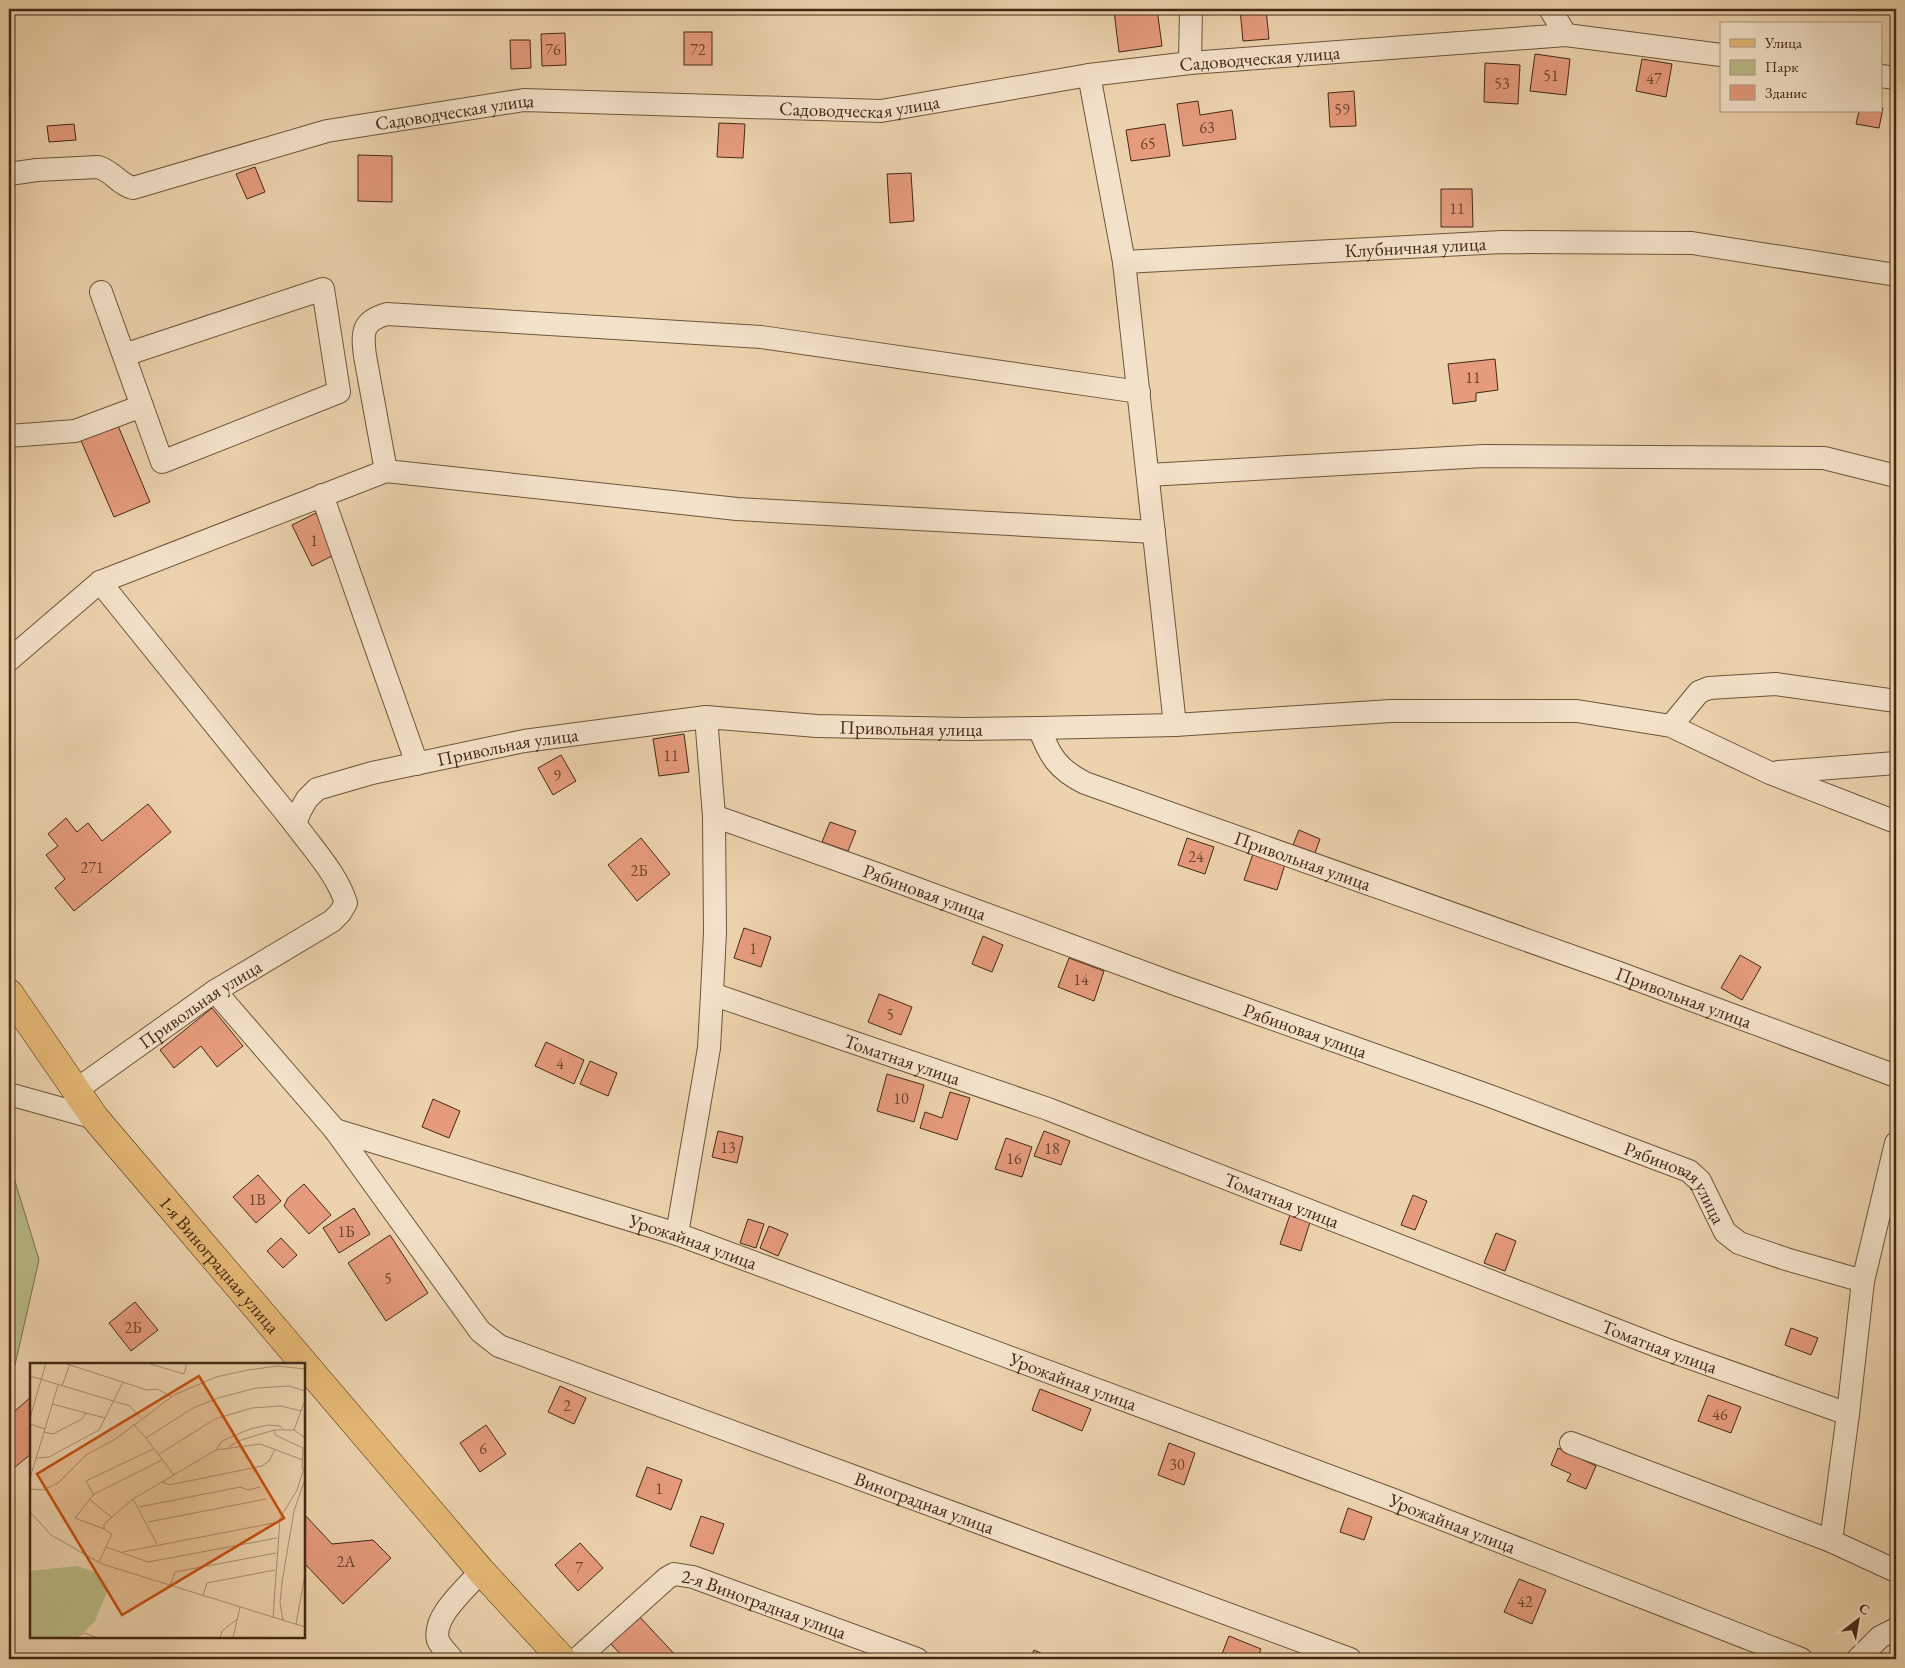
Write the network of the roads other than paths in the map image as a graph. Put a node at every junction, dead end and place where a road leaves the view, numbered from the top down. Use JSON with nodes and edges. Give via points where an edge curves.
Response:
{"nodes":[{"id":1,"x":1191,"y":9,"type":"edge"},
{"id":2,"x":1550,"y":9,"type":"edge"},
{"id":3,"x":1566,"y":34,"type":"junction"},
{"id":4,"x":1720,"y":55,"type":"edge"},
{"id":5,"x":1190,"y":63,"type":"junction"},
{"id":6,"x":1089,"y":75,"type":"junction"},
{"id":7,"x":1882,"y":76,"type":"edge"},
{"id":8,"x":1896,"y":78,"type":"edge"},
{"id":9,"x":9,"y":174,"type":"edge"},
{"id":10,"x":1124,"y":262,"type":"junction"},
{"id":11,"x":1896,"y":275,"type":"edge"},
{"id":12,"x":101,"y":292,"type":"dead end"},
{"id":13,"x":124,"y":355,"type":"junction"},
{"id":14,"x":1139,"y":392,"type":"junction"},
{"id":15,"x":142,"y":406,"type":"junction"},
{"id":16,"x":9,"y":436,"type":"edge"},
{"id":17,"x":386,"y":471,"type":"junction"},
{"id":18,"x":1148,"y":475,"type":"junction"},
{"id":19,"x":1896,"y":476,"type":"edge"},
{"id":20,"x":322,"y":495,"type":"junction"},
{"id":21,"x":1154,"y":532,"type":"junction"},
{"id":22,"x":100,"y":582,"type":"junction"},
{"id":23,"x":9,"y":660,"type":"edge"},
{"id":24,"x":1896,"y":701,"type":"edge"},
{"id":25,"x":706,"y":717,"type":"junction"},
{"id":26,"x":1175,"y":725,"type":"junction"},
{"id":27,"x":1671,"y":726,"type":"junction"},
{"id":28,"x":1039,"y":728,"type":"junction"},
{"id":29,"x":417,"y":764,"type":"junction"},
{"id":30,"x":1896,"y":764,"type":"edge"},
{"id":31,"x":1770,"y":773,"type":"junction"},
{"id":32,"x":714,"y":816,"type":"junction"},
{"id":33,"x":1896,"y":822,"type":"edge"},
{"id":34,"x":295,"y":824,"type":"junction"},
{"id":35,"x":215,"y":992,"type":"junction"},
{"id":36,"x":9,"y":993,"type":"edge"},
{"id":37,"x":712,"y":994,"type":"junction"},
{"id":38,"x":1896,"y":1076,"type":"edge"},
{"id":39,"x":76,"y":1090,"type":"junction"},
{"id":40,"x":9,"y":1094,"type":"edge"},
{"id":41,"x":95,"y":1118,"type":"junction"},
{"id":42,"x":334,"y":1130,"type":"junction"},
{"id":43,"x":1896,"y":1143,"type":"edge"},
{"id":44,"x":677,"y":1234,"type":"junction"},
{"id":45,"x":1863,"y":1282,"type":"junction"},
{"id":46,"x":304,"y":1363,"type":"edge"},
{"id":47,"x":305,"y":1364,"type":"edge"},
{"id":48,"x":1848,"y":1414,"type":"junction"},
{"id":49,"x":1571,"y":1443,"type":"dead end"},
{"id":50,"x":1831,"y":1541,"type":"junction"},
{"id":51,"x":481,"y":1571,"type":"junction"},
{"id":52,"x":1896,"y":1571,"type":"edge"},
{"id":53,"x":1896,"y":1629,"type":"edge"},
{"id":54,"x":452,"y":1659,"type":"edge"},
{"id":55,"x":562,"y":1659,"type":"edge"},
{"id":56,"x":577,"y":1659,"type":"edge"},
{"id":57,"x":917,"y":1659,"type":"edge"},
{"id":58,"x":1350,"y":1659,"type":"edge"},
{"id":59,"x":1801,"y":1659,"type":"edge"},
{"id":60,"x":1858,"y":1659,"type":"edge"}],
"edges":[{"from":1,"to":5,"type":"street"},
{"from":2,"to":3,"type":"street"},
{"from":3,"to":4,"type":"street","name":"Садоводческая улица"},
{"from":3,"to":5,"type":"street","name":"Садоводческая улица"},
{"from":5,"to":6,"type":"street","name":"Садоводческая улица"},
{"from":6,"to":9,"type":"street","name":"Садоводческая улица","via":[[881,111],[524,100],[327,131],[133,188],[121,183],[108,170],[98,167]]},
{"from":6,"to":10,"type":"street"},
{"from":7,"to":8,"type":"street"},
{"from":10,"to":11,"type":"street","name":"Клубничная улица","via":[[1502,242],[1692,243]]},
{"from":10,"to":14,"type":"street"},
{"from":12,"to":13,"type":"street"},
{"from":13,"to":15,"type":"street"},
{"from":13,"to":15,"type":"street","via":[[323,289],[339,392],[162,462]]},
{"from":14,"to":17,"type":"street","via":[[760,337],[387,314],[368,323],[363,337]]},
{"from":14,"to":18,"type":"street"},
{"from":15,"to":16,"type":"street","via":[[75,432]]},
{"from":17,"to":20,"type":"street"},
{"from":17,"to":21,"type":"street","via":[[737,509]]},
{"from":18,"to":19,"type":"street","via":[[1494,456],[1824,458]]},
{"from":18,"to":21,"type":"street"},
{"from":20,"to":22,"type":"street"},
{"from":20,"to":29,"type":"street"},
{"from":21,"to":26,"type":"street"},
{"from":22,"to":23,"type":"street"},
{"from":22,"to":34,"type":"street"},
{"from":24,"to":27,"type":"street","via":[[1776,684],[1709,688],[1699,692]]},
{"from":25,"to":28,"type":"street","name":"Привольная улица","via":[[817,726]]},
{"from":25,"to":29,"type":"street","name":"Привольная улица","via":[[524,741]]},
{"from":25,"to":32,"type":"street"},
{"from":26,"to":27,"type":"street","via":[[1391,710],[1577,711]]},
{"from":26,"to":28,"type":"street"},
{"from":27,"to":31,"type":"street"},
{"from":28,"to":38,"type":"street","name":"Привольная улица","via":[[1055,762],[1085,783],[1622,974]]},
{"from":29,"to":34,"type":"street","name":"Привольная улица","via":[[317,789],[300,811]]},
{"from":30,"to":31,"type":"street"},
{"from":31,"to":33,"type":"street"},
{"from":32,"to":37,"type":"street"},
{"from":32,"to":45,"type":"street","name":"Рябиновая улица","via":[[1689,1171],[1700,1181],[1730,1237],[1747,1247]]},
{"from":34,"to":35,"type":"street","name":"Привольная улица","via":[[336,881],[346,903],[332,920]]},
{"from":35,"to":39,"type":"street","name":"Привольная улица"},
{"from":35,"to":42,"type":"street","name":"Виноградная улица"},
{"from":36,"to":39,"type":"main road","name":"1-я Виноградная улица"},
{"from":37,"to":44,"type":"street","via":[[709,1048]]},
{"from":37,"to":48,"type":"street","name":"Томатная улица","via":[[1048,1109],[1665,1349]]},
{"from":39,"to":41,"type":"main road","name":"1-я Виноградная улица"},
{"from":40,"to":41,"type":"street"},
{"from":41,"to":46,"type":"main road","name":"1-я Виноградная улица"},
{"from":42,"to":44,"type":"street","name":"Урожайная улица"},
{"from":42,"to":58,"type":"street","name":"Виноградная улица","via":[[480,1330],[499,1346]]},
{"from":43,"to":45,"type":"street"},
{"from":44,"to":59,"type":"street","name":"Урожайная улица","via":[[1382,1495]]},
{"from":45,"to":48,"type":"street"},
{"from":47,"to":51,"type":"main road","name":"1-я Виноградная улица"},
{"from":48,"to":50,"type":"street"},
{"from":49,"to":50,"type":"street"},
{"from":50,"to":52,"type":"street"},
{"from":51,"to":54,"type":"street","via":[[437,1626],[438,1641]]},
{"from":51,"to":55,"type":"main road","name":"1-я Виноградная улица"},
{"from":53,"to":60,"type":"street","via":[[1880,1637]]},
{"from":56,"to":57,"type":"street","name":"2-я Виноградная улица","via":[[674,1574],[692,1577]]}]}
